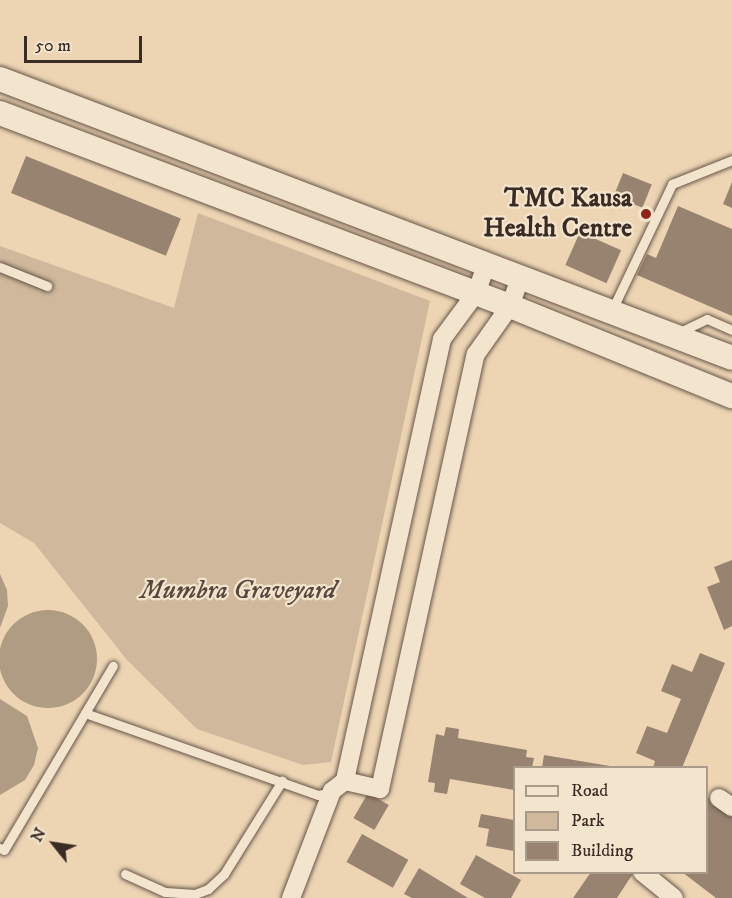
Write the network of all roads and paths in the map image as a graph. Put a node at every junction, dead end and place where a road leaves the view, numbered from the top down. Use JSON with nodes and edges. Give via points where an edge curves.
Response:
{"nodes":[{"id":1,"x":0,"y":79,"type":"edge"},
{"id":2,"x":0,"y":113,"type":"edge"},
{"id":3,"x":732,"y":160,"type":"edge"},
{"id":4,"x":487,"y":263,"type":"junction"},
{"id":5,"x":0,"y":267,"type":"edge"},
{"id":6,"x":521,"y":276,"type":"junction"},
{"id":7,"x":46,"y":286,"type":"dead end"},
{"id":8,"x":476,"y":293,"type":"junction"},
{"id":9,"x":510,"y":306,"type":"junction"},
{"id":10,"x":611,"y":310,"type":"junction"},
{"id":11,"x":732,"y":330,"type":"edge"},
{"id":12,"x":673,"y":335,"type":"junction"},
{"id":13,"x":598,"y":342,"type":"junction"},
{"id":14,"x":732,"y":358,"type":"edge"},
{"id":15,"x":732,"y":396,"type":"edge"},
{"id":16,"x":113,"y":666,"type":"dead end"},
{"id":17,"x":85,"y":713,"type":"junction"},
{"id":18,"x":282,"y":782,"type":"junction"},
{"id":19,"x":339,"y":786,"type":"junction"},
{"id":20,"x":0,"y":848,"type":"edge"},
{"id":21,"x":125,"y":874,"type":"dead end"},
{"id":22,"x":643,"y":874,"type":"edge"},
{"id":23,"x":291,"y":898,"type":"edge"},
{"id":24,"x":674,"y":898,"type":"edge"}],
"edges":[{"from":1,"to":4,"type":"street"},
{"from":2,"to":8,"type":"street"},
{"from":3,"to":10,"type":"lane","via":[[672,184]]},
{"from":4,"to":6,"type":"street"},
{"from":4,"to":8,"type":"street"},
{"from":5,"to":7,"type":"lane"},
{"from":6,"to":9,"type":"street"},
{"from":6,"to":10,"type":"street"},
{"from":8,"to":9,"type":"street"},
{"from":8,"to":19,"type":"street","via":[[442,339]]},
{"from":9,"to":13,"type":"street"},
{"from":9,"to":19,"type":"street","via":[[476,354],[380,789]]},
{"from":10,"to":12,"type":"street"},
{"from":10,"to":13,"type":"street"},
{"from":11,"to":12,"type":"lane","via":[[706,319]]},
{"from":12,"to":14,"type":"street"},
{"from":13,"to":15,"type":"street"},
{"from":16,"to":17,"type":"lane"},
{"from":17,"to":18,"type":"lane"},
{"from":17,"to":20,"type":"lane","via":[[4,850]]},
{"from":18,"to":19,"type":"lane","via":[[318,795]]},
{"from":18,"to":21,"type":"lane","via":[[224,874],[208,889],[195,894],[165,892]]},
{"from":19,"to":23,"type":"street"},
{"from":22,"to":24,"type":"street"}]}
